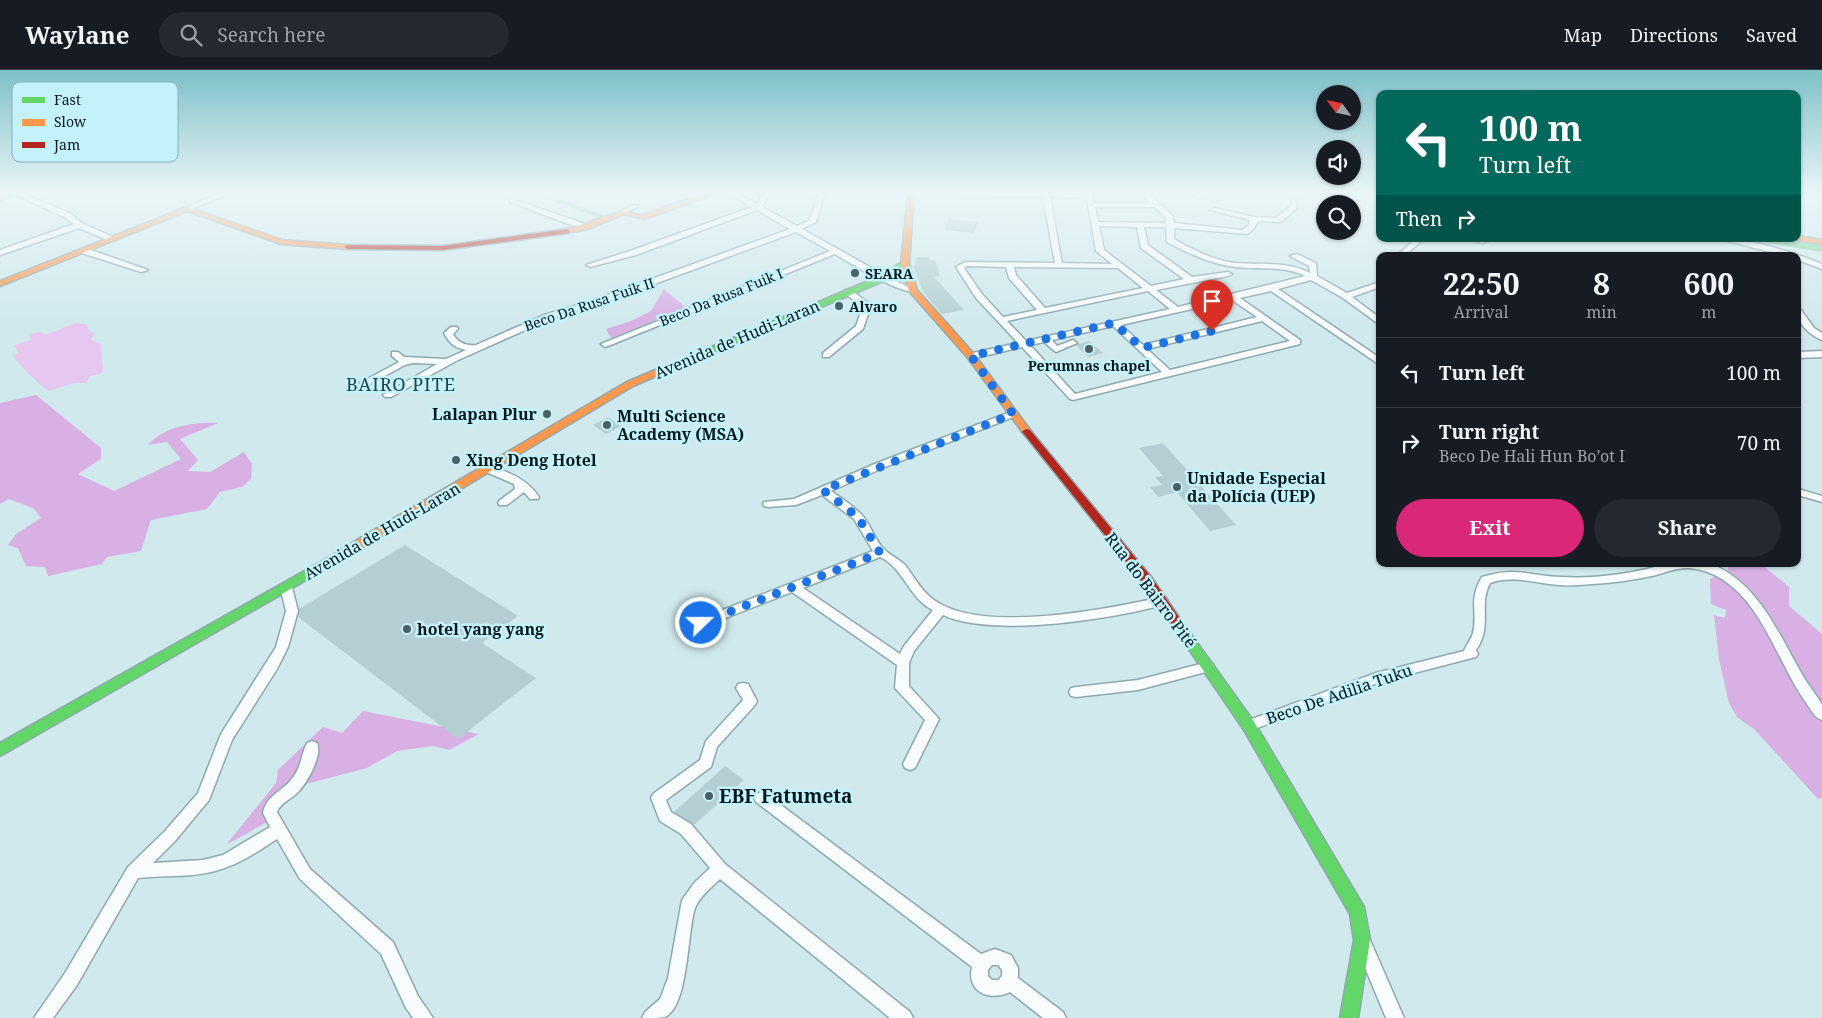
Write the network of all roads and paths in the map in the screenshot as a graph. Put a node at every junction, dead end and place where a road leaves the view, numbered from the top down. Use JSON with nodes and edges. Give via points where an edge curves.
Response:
{"nodes":[{"id":1,"x":44,"y":237,"type":"edge"},
{"id":2,"x":109,"y":237,"type":"edge"},
{"id":3,"x":117,"y":237,"type":"edge"},
{"id":4,"x":267,"y":237,"type":"edge"},
{"id":5,"x":515,"y":237,"type":"edge"},
{"id":6,"x":676,"y":237,"type":"edge"},
{"id":7,"x":775,"y":237,"type":"edge"},
{"id":8,"x":812,"y":237,"type":"edge"},
{"id":9,"x":907,"y":237,"type":"edge"},
{"id":10,"x":1054,"y":237,"type":"edge"},
{"id":11,"x":1097,"y":237,"type":"edge"},
{"id":12,"x":1142,"y":237,"type":"edge"},
{"id":13,"x":1170,"y":237,"type":"edge"},
{"id":14,"x":1801,"y":238,"type":"edge"},
{"id":15,"x":113,"y":239,"type":"junction"},
{"id":16,"x":1416,"y":242,"type":"edge"},
{"id":17,"x":1736,"y":242,"type":"edge"},
{"id":18,"x":1822,"y":242,"type":"edge"},
{"id":19,"x":85,"y":251,"type":"junction"},
{"id":20,"x":837,"y":251,"type":"junction"},
{"id":21,"x":1405,"y":252,"type":"edge"},
{"id":22,"x":1776,"y":252,"type":"edge"},
{"id":23,"x":0,"y":253,"type":"edge"},
{"id":24,"x":1294,"y":256,"type":"dead end"},
{"id":25,"x":1801,"y":259,"type":"edge"},
{"id":26,"x":905,"y":264,"type":"junction"},
{"id":27,"x":1009,"y":264,"type":"junction"},
{"id":28,"x":590,"y":265,"type":"dead end"},
{"id":29,"x":1059,"y":265,"type":"junction"},
{"id":30,"x":1118,"y":266,"type":"junction"},
{"id":31,"x":1822,"y":267,"type":"edge"},
{"id":32,"x":144,"y":270,"type":"dead end"},
{"id":33,"x":1228,"y":274,"type":"dead end"},
{"id":34,"x":1312,"y":277,"type":"junction"},
{"id":35,"x":883,"y":278,"type":"junction"},
{"id":36,"x":1191,"y":280,"type":"junction"},
{"id":37,"x":0,"y":284,"type":"edge"},
{"id":38,"x":1376,"y":285,"type":"edge"},
{"id":39,"x":1272,"y":288,"type":"junction"},
{"id":40,"x":1150,"y":289,"type":"junction"},
{"id":41,"x":913,"y":291,"type":"junction"},
{"id":42,"x":848,"y":292,"type":"junction"},
{"id":43,"x":1232,"y":296,"type":"junction"},
{"id":44,"x":1346,"y":296,"type":"junction"},
{"id":45,"x":1176,"y":309,"type":"junction"},
{"id":46,"x":1044,"y":312,"type":"junction"},
{"id":47,"x":1801,"y":316,"type":"edge"},
{"id":48,"x":1264,"y":318,"type":"junction"},
{"id":49,"x":1376,"y":319,"type":"edge"},
{"id":50,"x":1000,"y":320,"type":"junction"},
{"id":51,"x":1114,"y":323,"type":"junction"},
{"id":52,"x":454,"y":329,"type":"dead end"},
{"id":53,"x":1822,"y":337,"type":"edge"},
{"id":54,"x":1046,"y":339,"type":"junction"},
{"id":55,"x":1073,"y":343,"type":"dead end"},
{"id":56,"x":605,"y":344,"type":"dead end"},
{"id":57,"x":1024,"y":344,"type":"junction"},
{"id":58,"x":463,"y":347,"type":"junction"},
{"id":59,"x":477,"y":348,"type":"junction"},
{"id":60,"x":1142,"y":348,"type":"junction"},
{"id":61,"x":395,"y":354,"type":"dead end"},
{"id":62,"x":1376,"y":354,"type":"edge"},
{"id":63,"x":1822,"y":354,"type":"edge"},
{"id":64,"x":826,"y":355,"type":"dead end"},
{"id":65,"x":1370,"y":355,"type":"junction"},
{"id":66,"x":1801,"y":355,"type":"edge"},
{"id":67,"x":971,"y":356,"type":"junction"},
{"id":68,"x":1376,"y":359,"type":"edge"},
{"id":69,"x":453,"y":360,"type":"junction"},
{"id":70,"x":415,"y":362,"type":"junction"},
{"id":71,"x":1169,"y":374,"type":"junction"},
{"id":72,"x":365,"y":383,"type":"dead end"},
{"id":73,"x":388,"y":395,"type":"dead end"},
{"id":74,"x":1013,"y":414,"type":"junction"},
{"id":75,"x":488,"y":469,"type":"junction"},
{"id":76,"x":513,"y":482,"type":"junction"},
{"id":77,"x":823,"y":490,"type":"junction"},
{"id":78,"x":1801,"y":493,"type":"edge"},
{"id":79,"x":534,"y":497,"type":"dead end"},
{"id":80,"x":1822,"y":499,"type":"edge"},
{"id":81,"x":503,"y":503,"type":"dead end"},
{"id":82,"x":768,"y":504,"type":"dead end"},
{"id":83,"x":880,"y":553,"type":"junction"},
{"id":84,"x":1665,"y":567,"type":"edge"},
{"id":85,"x":1703,"y":567,"type":"edge"},
{"id":86,"x":792,"y":586,"type":"junction"},
{"id":87,"x":286,"y":587,"type":"junction"},
{"id":88,"x":1162,"y":601,"type":"junction"},
{"id":89,"x":941,"y":609,"type":"junction"},
{"id":90,"x":701,"y":623,"type":"dead end"},
{"id":91,"x":903,"y":664,"type":"junction"},
{"id":92,"x":1208,"y":667,"type":"junction"},
{"id":93,"x":743,"y":688,"type":"dead end"},
{"id":94,"x":1076,"y":692,"type":"dead end"},
{"id":95,"x":1822,"y":716,"type":"edge"},
{"id":96,"x":1249,"y":726,"type":"junction"},
{"id":97,"x":312,"y":747,"type":"dead end"},
{"id":98,"x":0,"y":750,"type":"edge"},
{"id":99,"x":910,"y":764,"type":"dead end"},
{"id":100,"x":762,"y":798,"type":"dead end"},
{"id":101,"x":280,"y":829,"type":"junction"},
{"id":102,"x":720,"y":869,"type":"junction"},
{"id":103,"x":133,"y":872,"type":"junction"},
{"id":104,"x":1362,"y":940,"type":"junction"},
{"id":105,"x":981,"y":964,"type":"junction"},
{"id":106,"x":1010,"y":982,"type":"junction"},
{"id":107,"x":43,"y":1018,"type":"edge"},
{"id":108,"x":424,"y":1018,"type":"edge"},
{"id":109,"x":651,"y":1018,"type":"edge"},
{"id":110,"x":904,"y":1018,"type":"edge"},
{"id":111,"x":1057,"y":1018,"type":"edge"},
{"id":112,"x":1348,"y":1018,"type":"edge"},
{"id":113,"x":1395,"y":1018,"type":"edge"}],
"edges":[{"from":1,"to":23,"type":"street"},
{"from":2,"to":15,"type":"street"},
{"from":3,"to":15,"type":"main road"},
{"from":4,"to":5,"type":"main road","via":[[281,242],[344,247],[442,248]]},
{"from":6,"to":28,"type":"street"},
{"from":7,"to":59,"type":"street","name":"Beco Da Rusa Fuik II","via":[[547,317]]},
{"from":8,"to":20,"type":"street"},
{"from":9,"to":26,"type":"main road"},
{"from":10,"to":29,"type":"street"},
{"from":11,"to":30,"type":"street","via":[[1100,251]]},
{"from":12,"to":36,"type":"street","via":[[1144,246]]},
{"from":13,"to":34,"type":"street","via":[[1176,244],[1217,261],[1300,272]]},
{"from":14,"to":18,"type":"main road"},
{"from":15,"to":19,"type":"main road"},
{"from":16,"to":21,"type":"street"},
{"from":17,"to":22,"type":"street"},
{"from":19,"to":32,"type":"street"},
{"from":19,"to":37,"type":"main road"},
{"from":20,"to":35,"type":"street"},
{"from":20,"to":56,"type":"street","name":"Beco Da Rusa Fuik I"},
{"from":24,"to":34,"type":"street","via":[[1313,265]]},
{"from":25,"to":31,"type":"street"},
{"from":26,"to":35,"type":"main road","name":"Avenida de Hudi-Laran"},
{"from":26,"to":41,"type":"main road","name":"Rua do Bairro Pité"},
{"from":27,"to":29,"type":"street"},
{"from":27,"to":46,"type":"street","via":[[1012,276]]},
{"from":27,"to":50,"type":"street","via":[[965,264],[960,267],[974,290]]},
{"from":29,"to":30,"type":"street"},
{"from":30,"to":40,"type":"street"},
{"from":33,"to":36,"type":"street"},
{"from":34,"to":39,"type":"street"},
{"from":34,"to":44,"type":"street"},
{"from":35,"to":41,"type":"street"},
{"from":35,"to":42,"type":"main road","name":"Avenida de Hudi-Laran"},
{"from":36,"to":40,"type":"street"},
{"from":38,"to":44,"type":"street"},
{"from":39,"to":43,"type":"street"},
{"from":39,"to":65,"type":"street"},
{"from":40,"to":45,"type":"street"},
{"from":40,"to":46,"type":"street"},
{"from":41,"to":67,"type":"main road","name":"Rua do Bairro Pité"},
{"from":42,"to":64,"type":"street","via":[[867,305],[862,324]]},
{"from":42,"to":75,"type":"main road","name":"Avenida de Hudi-Laran","via":[[630,384]]},
{"from":43,"to":45,"type":"street"},
{"from":43,"to":48,"type":"street"},
{"from":44,"to":49,"type":"street"},
{"from":45,"to":51,"type":"street"},
{"from":46,"to":50,"type":"street"},
{"from":47,"to":53,"type":"street","via":[[1810,330]]},
{"from":48,"to":60,"type":"street"},
{"from":48,"to":71,"type":"street","via":[[1297,342]]},
{"from":50,"to":57,"type":"street"},
{"from":51,"to":54,"type":"street"},
{"from":51,"to":60,"type":"street"},
{"from":52,"to":58,"type":"street","via":[[448,333],[451,339]]},
{"from":54,"to":55,"type":"street","via":[[1056,349]]},
{"from":54,"to":57,"type":"street"},
{"from":57,"to":67,"type":"street"},
{"from":57,"to":71,"type":"street","via":[[1073,396]]},
{"from":58,"to":59,"type":"street"},
{"from":58,"to":69,"type":"street"},
{"from":59,"to":69,"type":"street","name":"Beco Da Rusa Fuik II"},
{"from":60,"to":71,"type":"street"},
{"from":61,"to":70,"type":"street","via":[[402,360]]},
{"from":62,"to":65,"type":"street"},
{"from":63,"to":66,"type":"street"},
{"from":65,"to":68,"type":"street"},
{"from":67,"to":74,"type":"main road","name":"Rua do Bairro Pité"},
{"from":69,"to":70,"type":"street"},
{"from":69,"to":73,"type":"street","name":"Beco Da Rusa Fuik II"},
{"from":70,"to":72,"type":"street","via":[[399,363],[390,372]]},
{"from":74,"to":77,"type":"street"},
{"from":74,"to":88,"type":"main road","name":"Rua do Bairro Pité"},
{"from":75,"to":76,"type":"street"},
{"from":75,"to":87,"type":"main road","name":"Avenida de Hudi-Laran"},
{"from":76,"to":79,"type":"street","via":[[532,492]]},
{"from":76,"to":81,"type":"street","via":[[520,490]]},
{"from":77,"to":82,"type":"street","via":[[796,502]]},
{"from":77,"to":83,"type":"street","via":[[858,517]]},
{"from":78,"to":80,"type":"street"},
{"from":83,"to":86,"type":"street"},
{"from":83,"to":89,"type":"street","via":[[899,565],[929,603]]},
{"from":84,"to":96,"type":"street","name":"Beco De Adilia Tuku","via":[[1597,580],[1557,581],[1512,574],[1486,580],[1480,593],[1481,631],[1470,650],[1472,654],[1381,677]]},
{"from":85,"to":95,"type":"street","name":"Beco De Adilia Tuku","via":[[1731,579],[1748,596],[1799,684]]},
{"from":86,"to":90,"type":"street"},
{"from":86,"to":91,"type":"street"},
{"from":87,"to":98,"type":"main road","name":"Avenida de Hudi-Laran"},
{"from":87,"to":103,"type":"street","via":[[292,611],[282,647],[226,738],[204,796]]},
{"from":88,"to":89,"type":"street","via":[[1124,610],[998,622],[968,618]]},
{"from":88,"to":92,"type":"main road","name":"Rua do Bairro Pité"},
{"from":89,"to":91,"type":"street","via":[[914,640]]},
{"from":91,"to":99,"type":"street","via":[[902,688],[932,719]]},
{"from":92,"to":94,"type":"street","via":[[1138,685]]},
{"from":92,"to":96,"type":"main road","name":"Rua do Bairro Pité"},
{"from":93,"to":102,"type":"street","via":[[750,700],[711,745],[706,764],[658,798],[665,816],[686,829]]},
{"from":96,"to":104,"type":"main road","name":"Rua do Bairro Pité","via":[[1358,912]]},
{"from":97,"to":101,"type":"street","via":[[312,754],[298,782],[270,807]]},
{"from":100,"to":105,"type":"street"},
{"from":101,"to":103,"type":"street","via":[[225,861]]},
{"from":101,"to":108,"type":"street","via":[[305,874],[387,948],[412,1002]]},
{"from":102,"to":109,"type":"street","via":[[688,905],[676,978],[667,1005]]},
{"from":102,"to":110,"type":"street"},
{"from":103,"to":107,"type":"street","via":[[72,979]]},
{"from":104,"to":112,"type":"main road","name":"Rua do Bairro Pité"},
{"from":104,"to":113,"type":"street"},
{"from":105,"to":106,"type":"street","via":[[988,958],[998,958],[1007,963],[1011,972]]},
{"from":105,"to":106,"type":"street","via":[[981,980],[987,987],[995,990]]},
{"from":106,"to":111,"type":"street"}]}
